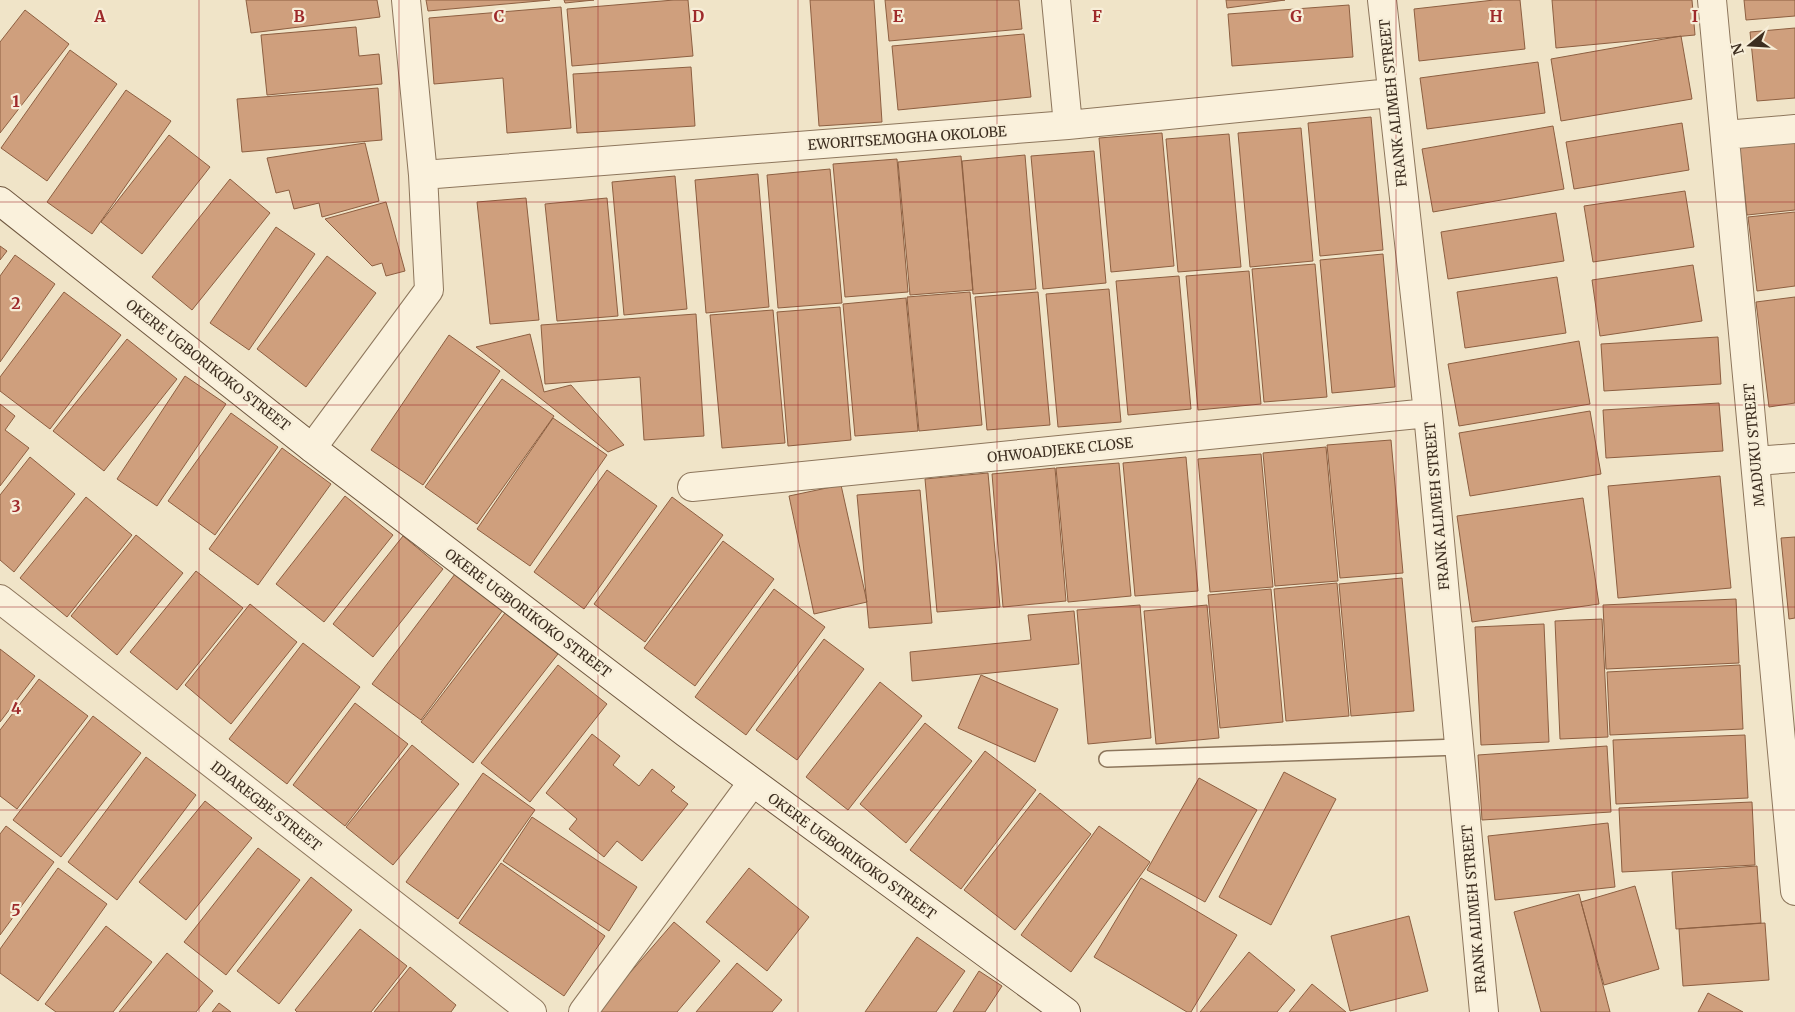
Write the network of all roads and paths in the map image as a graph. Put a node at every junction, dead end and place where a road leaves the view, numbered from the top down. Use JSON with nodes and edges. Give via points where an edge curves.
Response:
{"nodes":[{"id":1,"x":406,"y":0,"type":"edge"},
{"id":2,"x":1056,"y":0,"type":"edge"},
{"id":3,"x":1382,"y":0,"type":"edge"},
{"id":4,"x":1712,"y":0,"type":"edge"},
{"id":5,"x":1391,"y":93,"type":"junction"},
{"id":6,"x":1068,"y":125,"type":"junction"},
{"id":7,"x":1795,"y":129,"type":"edge"},
{"id":8,"x":1725,"y":135,"type":"junction"},
{"id":9,"x":423,"y":175,"type":"junction"},
{"id":10,"x":0,"y":201,"type":"edge"},
{"id":11,"x":1428,"y":413,"type":"junction"},
{"id":12,"x":312,"y":448,"type":"junction"},
{"id":13,"x":1795,"y":458,"type":"edge"},
{"id":14,"x":1756,"y":461,"type":"junction"},
{"id":15,"x":692,"y":487,"type":"dead end"},
{"id":16,"x":0,"y":599,"type":"edge"},
{"id":17,"x":1459,"y":747,"type":"junction"},
{"id":18,"x":1107,"y":759,"type":"dead end"},
{"id":19,"x":752,"y":783,"type":"junction"},
{"id":20,"x":1795,"y":891,"type":"edge"},
{"id":21,"x":532,"y":1012,"type":"edge"},
{"id":22,"x":583,"y":1012,"type":"edge"},
{"id":23,"x":1066,"y":1012,"type":"edge"},
{"id":24,"x":1484,"y":1012,"type":"edge"}],
"edges":[{"from":1,"to":9,"type":"street"},
{"from":2,"to":6,"type":"street"},
{"from":3,"to":5,"type":"street","name":"FRANK ALIMEH STREET"},
{"from":4,"to":8,"type":"street","name":"MADUKU STREET"},
{"from":5,"to":6,"type":"street","name":"EWORITSEMOGHA OKOLOBE"},
{"from":5,"to":11,"type":"street","name":"FRANK ALIMEH STREET"},
{"from":6,"to":9,"type":"street","name":"EWORITSEMOGHA OKOLOBE"},
{"from":7,"to":8,"type":"street"},
{"from":8,"to":14,"type":"street","name":"MADUKU STREET"},
{"from":9,"to":12,"type":"street","via":[[430,290]]},
{"from":10,"to":12,"type":"street","name":"OKERE UGBORIKOKO STREET"},
{"from":11,"to":15,"type":"street","name":"OHWOADJEKE CLOSE"},
{"from":11,"to":17,"type":"street","name":"FRANK ALIMEH STREET"},
{"from":12,"to":19,"type":"street","name":"OKERE UGBORIKOKO STREET"},
{"from":13,"to":14,"type":"street"},
{"from":14,"to":20,"type":"street","name":"MADUKU STREET"},
{"from":16,"to":21,"type":"street","name":"IDIAREGBE STREET"},
{"from":17,"to":18,"type":"lane"},
{"from":17,"to":24,"type":"street","name":"FRANK ALIMEH STREET"},
{"from":19,"to":22,"type":"street"},
{"from":19,"to":23,"type":"street","name":"OKERE UGBORIKOKO STREET"}]}
